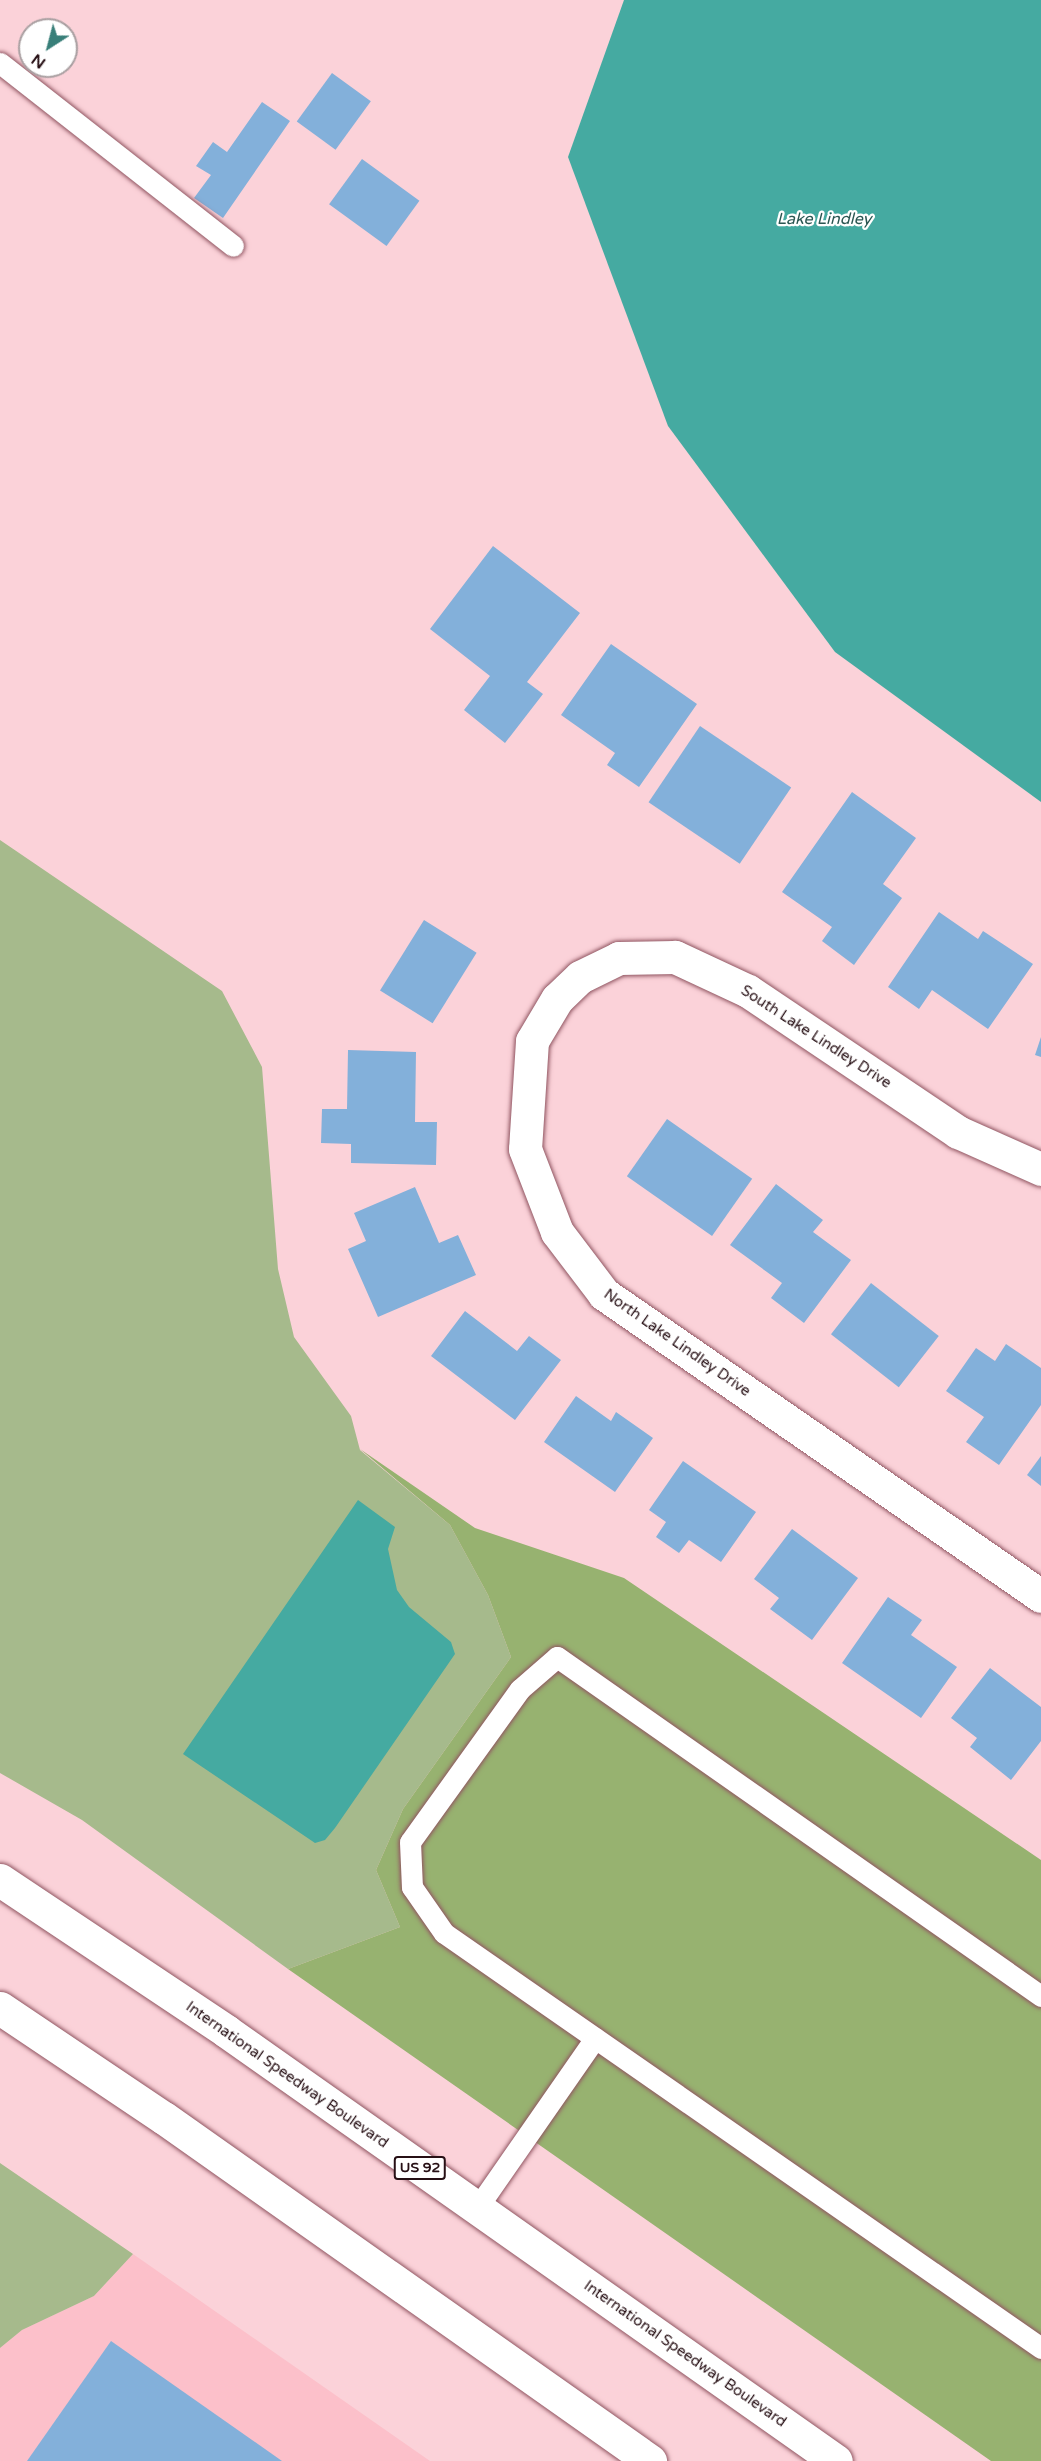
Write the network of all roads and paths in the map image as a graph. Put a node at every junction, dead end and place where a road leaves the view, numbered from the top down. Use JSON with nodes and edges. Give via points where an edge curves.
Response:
{"nodes":[{"id":1,"x":0,"y":63,"type":"edge"},
{"id":2,"x":233,"y":246,"type":"dead end"},
{"id":3,"x":580,"y":977,"type":"joint"},
{"id":4,"x":1041,"y":1169,"type":"edge"},
{"id":5,"x":1041,"y":1596,"type":"edge"},
{"id":6,"x":0,"y":1880,"type":"edge"},
{"id":7,"x":1041,"y":1996,"type":"edge"},
{"id":8,"x":0,"y":2008,"type":"edge"},
{"id":9,"x":595,"y":2038,"type":"junction"},
{"id":10,"x":477,"y":2208,"type":"junction"},
{"id":11,"x":1041,"y":2348,"type":"edge"},
{"id":12,"x":650,"y":2461,"type":"edge"},
{"id":13,"x":836,"y":2461,"type":"edge"}],
"edges":[{"from":1,"to":2,"type":"lane"},
{"from":3,"to":4,"type":"main road","name":"South Lake Lindley Drive","via":[[619,958],[675,957],[748,991],[958,1132]]},
{"from":3,"to":5,"type":"main road","name":"North Lake Lindley Drive","via":[[557,999],[532,1041],[525,1149],[556,1232],[604,1294]]},
{"from":6,"to":10,"type":"main road","name":"International Speedway Boulevard","number":"US 92","via":[[226,2031]]},
{"from":7,"to":9,"type":"lane","via":[[557,1658],[520,1689],[410,1842],[412,1887],[444,1933]]},
{"from":8,"to":12,"type":"main road","via":[[164,2118]]},
{"from":9,"to":10,"type":"lane"},
{"from":9,"to":11,"type":"lane"},
{"from":10,"to":13,"type":"main road","name":"International Speedway Boulevard","number":"US 92"}]}
